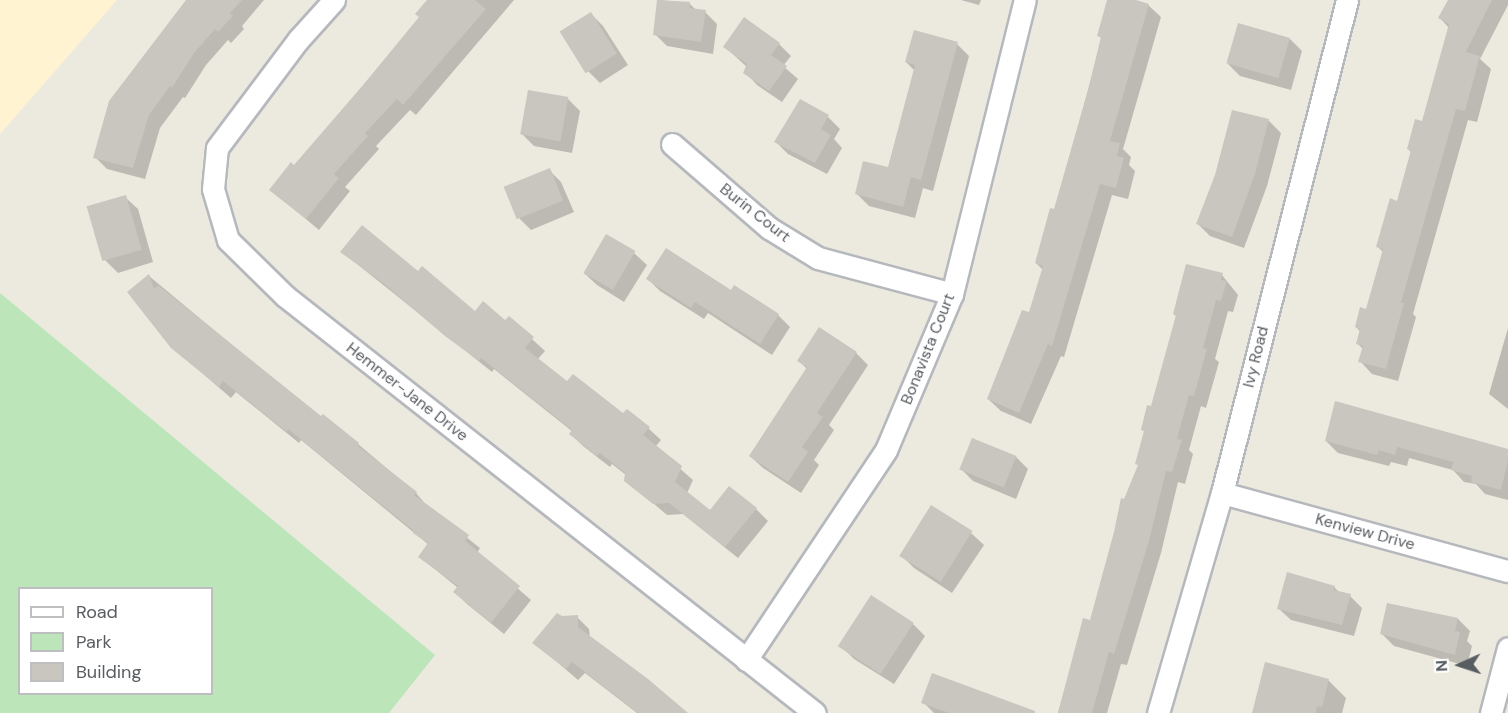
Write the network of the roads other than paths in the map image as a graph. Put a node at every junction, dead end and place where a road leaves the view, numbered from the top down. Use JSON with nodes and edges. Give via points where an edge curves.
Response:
{"nodes":[{"id":1,"x":334,"y":0,"type":"edge"},
{"id":2,"x":1025,"y":0,"type":"edge"},
{"id":3,"x":1347,"y":0,"type":"edge"},
{"id":4,"x":672,"y":144,"type":"dead end"},
{"id":5,"x":952,"y":294,"type":"junction"},
{"id":6,"x":1222,"y":493,"type":"junction"},
{"id":7,"x":1508,"y":571,"type":"edge"},
{"id":8,"x":1508,"y":648,"type":"edge"},
{"id":9,"x":746,"y":660,"type":"junction"},
{"id":10,"x":814,"y":713,"type":"edge"},
{"id":11,"x":1158,"y":713,"type":"edge"},
{"id":12,"x":1491,"y":713,"type":"edge"}],
"edges":[{"from":1,"to":9,"type":"street","name":"Hemmer-Jane Drive","via":[[298,40],[217,148],[213,189],[228,240],[285,296]]},
{"from":2,"to":5,"type":"street","name":"Bonavista Court"},
{"from":3,"to":6,"type":"street","name":"Ivy Road"},
{"from":4,"to":5,"type":"street","name":"Burin Court","via":[[769,228],[818,258]]},
{"from":5,"to":9,"type":"street","name":"Bonavista Court","via":[[886,450]]},
{"from":6,"to":7,"type":"street","name":"Kenview Drive"},
{"from":6,"to":11,"type":"street","name":"Ivy Road"},
{"from":8,"to":12,"type":"street"},
{"from":9,"to":10,"type":"street","name":"Hemmer-Jane Drive"}]}
